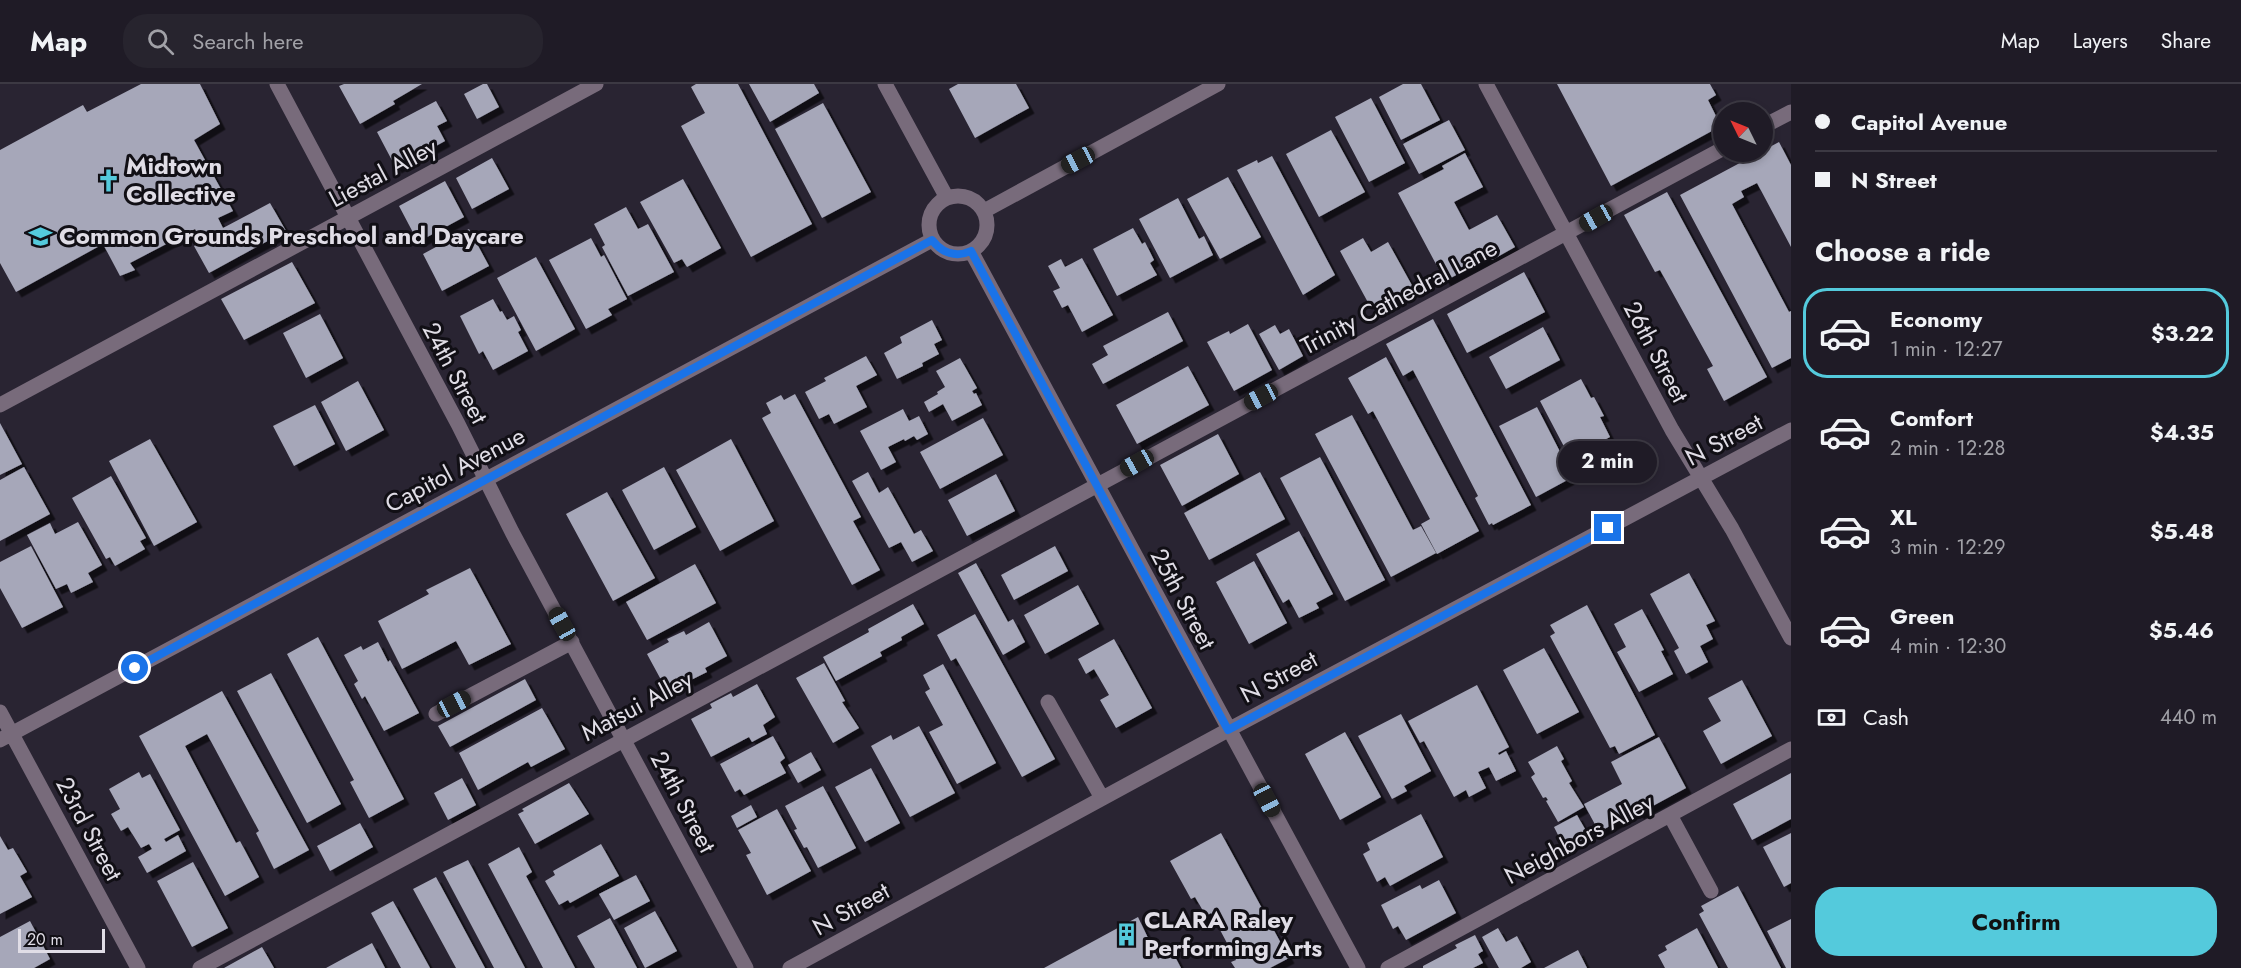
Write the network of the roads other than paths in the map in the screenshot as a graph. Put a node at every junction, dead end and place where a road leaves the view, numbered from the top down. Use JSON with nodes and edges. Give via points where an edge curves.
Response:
{"nodes":[{"id":1,"x":277,"y":84,"type":"edge"},
{"id":2,"x":596,"y":84,"type":"edge"},
{"id":3,"x":885,"y":84,"type":"edge"},
{"id":4,"x":1218,"y":84,"type":"edge"},
{"id":5,"x":1485,"y":84,"type":"edge"},
{"id":6,"x":1791,"y":112,"type":"edge"},
{"id":7,"x":1773,"y":121,"type":"edge"},
{"id":8,"x":1713,"y":154,"type":"edge"},
{"id":9,"x":947,"y":198,"type":"junction"},
{"id":10,"x":984,"y":211,"type":"junction"},
{"id":11,"x":348,"y":218,"type":"junction"},
{"id":12,"x":1567,"y":233,"type":"junction"},
{"id":13,"x":932,"y":240,"type":"junction"},
{"id":14,"x":971,"y":251,"type":"junction"},
{"id":15,"x":0,"y":405,"type":"edge"},
{"id":16,"x":1791,"y":430,"type":"edge"},
{"id":17,"x":485,"y":479,"type":"junction"},
{"id":18,"x":1701,"y":479,"type":"junction"},
{"id":19,"x":1096,"y":486,"type":"junction"},
{"id":20,"x":1791,"y":638,"type":"edge"},
{"id":21,"x":572,"y":642,"type":"junction"},
{"id":22,"x":1048,"y":702,"type":"dead end"},
{"id":23,"x":0,"y":712,"type":"edge"},
{"id":24,"x":436,"y":714,"type":"dead end"},
{"id":25,"x":1228,"y":730,"type":"junction"},
{"id":26,"x":6,"y":737,"type":"edge"},
{"id":27,"x":624,"y":738,"type":"junction"},
{"id":28,"x":1791,"y":749,"type":"edge"},
{"id":29,"x":1102,"y":798,"type":"junction"},
{"id":30,"x":1670,"y":815,"type":"junction"},
{"id":31,"x":1711,"y":891,"type":"dead end"},
{"id":32,"x":138,"y":968,"type":"edge"},
{"id":33,"x":200,"y":968,"type":"edge"},
{"id":34,"x":746,"y":968,"type":"edge"},
{"id":35,"x":790,"y":968,"type":"edge"},
{"id":36,"x":1358,"y":968,"type":"edge"},
{"id":37,"x":1388,"y":968,"type":"edge"}],
"edges":[{"from":1,"to":11,"type":"street","name":"24th Street"},
{"from":2,"to":11,"type":"street","name":"Liestal Alley"},
{"from":3,"to":9,"type":"street"},
{"from":4,"to":10,"type":"street"},
{"from":5,"to":12,"type":"street","name":"26th Street"},
{"from":6,"to":7,"type":"street"},
{"from":8,"to":12,"type":"street","name":"Trinity Cathedral Lane"},
{"from":9,"to":10,"type":"street","via":[[972,199]]},
{"from":9,"to":13,"type":"street","via":[[933,209],[929,218]]},
{"from":10,"to":14,"type":"street","via":[[985,235]]},
{"from":11,"to":15,"type":"street","name":"Liestal Alley"},
{"from":11,"to":17,"type":"street","name":"24th Street"},
{"from":12,"to":18,"type":"street","name":"26th Street"},
{"from":12,"to":19,"type":"street","name":"Trinity Cathedral Lane"},
{"from":13,"to":14,"type":"street","via":[[950,254]]},
{"from":13,"to":17,"type":"street","name":"Capitol Avenue"},
{"from":14,"to":19,"type":"street","name":"25th Street"},
{"from":16,"to":18,"type":"street","name":"N Street"},
{"from":17,"to":21,"type":"street","name":"24th Street"},
{"from":17,"to":26,"type":"street","name":"Capitol Avenue"},
{"from":18,"to":20,"type":"street","name":"26th Street"},
{"from":18,"to":25,"type":"street","name":"N Street"},
{"from":19,"to":25,"type":"street","name":"25th Street"},
{"from":19,"to":27,"type":"street","name":"Matsui Alley"},
{"from":21,"to":24,"type":"street"},
{"from":21,"to":27,"type":"street","name":"24th Street"},
{"from":22,"to":29,"type":"street"},
{"from":23,"to":26,"type":"street","name":"23rd Street"},
{"from":25,"to":29,"type":"street","name":"N Street"},
{"from":25,"to":36,"type":"street","name":"25th Street"},
{"from":26,"to":32,"type":"street","name":"23rd Street"},
{"from":27,"to":33,"type":"street","name":"Matsui Alley"},
{"from":27,"to":34,"type":"street","name":"24th Street"},
{"from":28,"to":30,"type":"street","name":"Neighbors Alley"},
{"from":29,"to":35,"type":"street","name":"N Street"},
{"from":30,"to":31,"type":"street"},
{"from":30,"to":37,"type":"street","name":"Neighbors Alley"}]}
